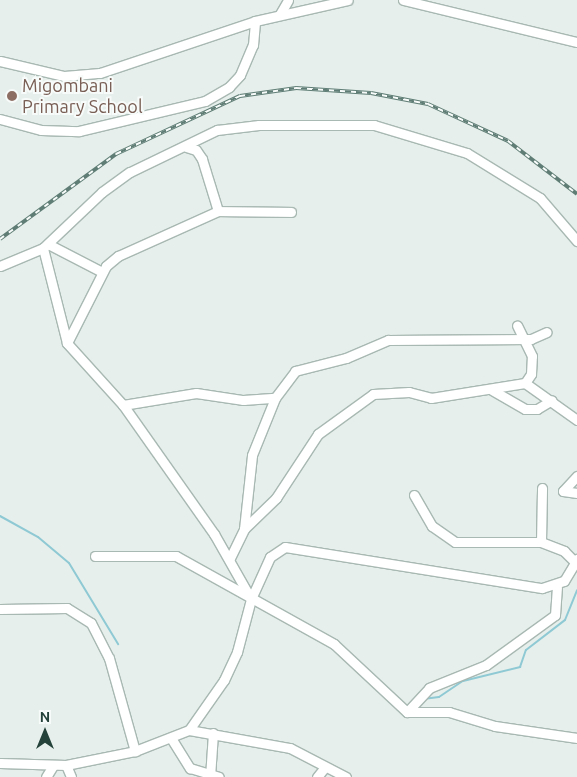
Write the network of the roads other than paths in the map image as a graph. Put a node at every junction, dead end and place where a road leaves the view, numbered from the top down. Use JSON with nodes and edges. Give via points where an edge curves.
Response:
{"nodes":[{"id":1,"x":288,"y":0,"type":"edge"},
{"id":2,"x":348,"y":0,"type":"edge"},
{"id":3,"x":403,"y":0,"type":"edge"},
{"id":4,"x":280,"y":14,"type":"junction"},
{"id":5,"x":255,"y":21,"type":"junction"},
{"id":6,"x":577,"y":42,"type":"edge"},
{"id":7,"x":0,"y":61,"type":"edge"},
{"id":8,"x":0,"y":119,"type":"edge"},
{"id":9,"x":186,"y":147,"type":"junction"},
{"id":10,"x":218,"y":211,"type":"junction"},
{"id":11,"x":291,"y":212,"type":"dead end"},
{"id":12,"x":577,"y":241,"type":"edge"},
{"id":13,"x":45,"y":246,"type":"junction"},
{"id":14,"x":0,"y":266,"type":"edge"},
{"id":15,"x":102,"y":272,"type":"junction"},
{"id":16,"x":517,"y":324,"type":"dead end"},
{"id":17,"x":547,"y":332,"type":"dead end"},
{"id":18,"x":525,"y":338,"type":"junction"},
{"id":19,"x":67,"y":343,"type":"junction"},
{"id":20,"x":525,"y":383,"type":"junction"},
{"id":21,"x":492,"y":390,"type":"junction"},
{"id":22,"x":275,"y":398,"type":"junction"},
{"id":23,"x":552,"y":400,"type":"junction"},
{"id":24,"x":123,"y":405,"type":"junction"},
{"id":25,"x":577,"y":420,"type":"edge"},
{"id":26,"x":577,"y":476,"type":"edge"},
{"id":27,"x":542,"y":488,"type":"dead end"},
{"id":28,"x":577,"y":493,"type":"edge"},
{"id":29,"x":414,"y":495,"type":"dead end"},
{"id":30,"x":244,"y":529,"type":"junction"},
{"id":31,"x":541,"y":542,"type":"junction"},
{"id":32,"x":95,"y":556,"type":"dead end"},
{"id":33,"x":230,"y":558,"type":"junction"},
{"id":34,"x":576,"y":561,"type":"edge"},
{"id":35,"x":557,"y":587,"type":"junction"},
{"id":36,"x":251,"y":599,"type":"junction"},
{"id":37,"x":0,"y":609,"type":"edge"},
{"id":38,"x":408,"y":712,"type":"junction"},
{"id":39,"x":189,"y":730,"type":"junction"},
{"id":40,"x":213,"y":733,"type":"junction"},
{"id":41,"x":171,"y":738,"type":"junction"},
{"id":42,"x":577,"y":738,"type":"edge"},
{"id":43,"x":135,"y":751,"type":"junction"},
{"id":44,"x":0,"y":763,"type":"edge"},
{"id":45,"x":66,"y":765,"type":"junction"},
{"id":46,"x":53,"y":766,"type":"junction"},
{"id":47,"x":324,"y":767,"type":"junction"},
{"id":48,"x":213,"y":776,"type":"edge"},
{"id":49,"x":343,"y":776,"type":"edge"},
{"id":50,"x":46,"y":777,"type":"edge"},
{"id":51,"x":71,"y":777,"type":"edge"},
{"id":52,"x":317,"y":777,"type":"edge"}],
"edges":[{"from":1,"to":4,"type":"street"},
{"from":2,"to":4,"type":"street"},
{"from":3,"to":6,"type":"street"},
{"from":4,"to":5,"type":"street"},
{"from":5,"to":7,"type":"street","via":[[100,73],[64,76]]},
{"from":5,"to":8,"type":"street","via":[[253,46],[240,74],[229,87],[205,101],[79,131],[41,130]]},
{"from":9,"to":10,"type":"street","via":[[196,150],[202,159]]},
{"from":9,"to":12,"type":"street","via":[[217,130],[240,126],[374,125],[468,153],[518,181],[559,214]]},
{"from":9,"to":13,"type":"street","via":[[116,181]]},
{"from":10,"to":11,"type":"street"},
{"from":10,"to":15,"type":"street","via":[[153,237],[110,261]]},
{"from":13,"to":14,"type":"street"},
{"from":13,"to":15,"type":"street"},
{"from":13,"to":19,"type":"street"},
{"from":15,"to":19,"type":"street","via":[[80,324]]},
{"from":16,"to":18,"type":"street"},
{"from":17,"to":18,"type":"street"},
{"from":18,"to":20,"type":"street","via":[[533,367]]},
{"from":18,"to":22,"type":"street","via":[[420,337],[374,343],[346,358],[295,371]]},
{"from":19,"to":24,"type":"street"},
{"from":20,"to":21,"type":"street"},
{"from":20,"to":23,"type":"street"},
{"from":21,"to":23,"type":"street","via":[[524,409],[536,409]]},
{"from":21,"to":30,"type":"street","via":[[431,398],[408,392],[372,394],[318,434],[276,498]]},
{"from":22,"to":24,"type":"street","via":[[244,400],[196,393]]},
{"from":22,"to":30,"type":"street","via":[[252,455]]},
{"from":23,"to":25,"type":"street"},
{"from":24,"to":33,"type":"street"},
{"from":26,"to":28,"type":"street","via":[[563,491]]},
{"from":27,"to":31,"type":"street"},
{"from":29,"to":31,"type":"street","via":[[432,526],[455,542]]},
{"from":30,"to":33,"type":"street"},
{"from":31,"to":34,"type":"street","via":[[564,551]]},
{"from":32,"to":36,"type":"street","via":[[176,556]]},
{"from":33,"to":36,"type":"street"},
{"from":34,"to":35,"type":"street"},
{"from":35,"to":36,"type":"street","via":[[542,588],[423,572],[285,547],[270,557]]},
{"from":35,"to":38,"type":"street","via":[[555,615],[482,667],[429,688]]},
{"from":36,"to":38,"type":"street","via":[[334,644]]},
{"from":36,"to":39,"type":"street","via":[[237,652],[224,680]]},
{"from":37,"to":43,"type":"street","via":[[67,608],[91,624],[109,658]]},
{"from":38,"to":42,"type":"street","via":[[449,712],[495,726]]},
{"from":39,"to":40,"type":"street"},
{"from":39,"to":41,"type":"street"},
{"from":40,"to":47,"type":"street","via":[[290,748]]},
{"from":40,"to":48,"type":"street"},
{"from":41,"to":43,"type":"street"},
{"from":41,"to":48,"type":"street","via":[[190,768]]},
{"from":43,"to":45,"type":"street"},
{"from":44,"to":46,"type":"street"},
{"from":45,"to":46,"type":"street"},
{"from":45,"to":51,"type":"street"},
{"from":46,"to":50,"type":"street"},
{"from":47,"to":49,"type":"street"},
{"from":47,"to":52,"type":"street"}]}
